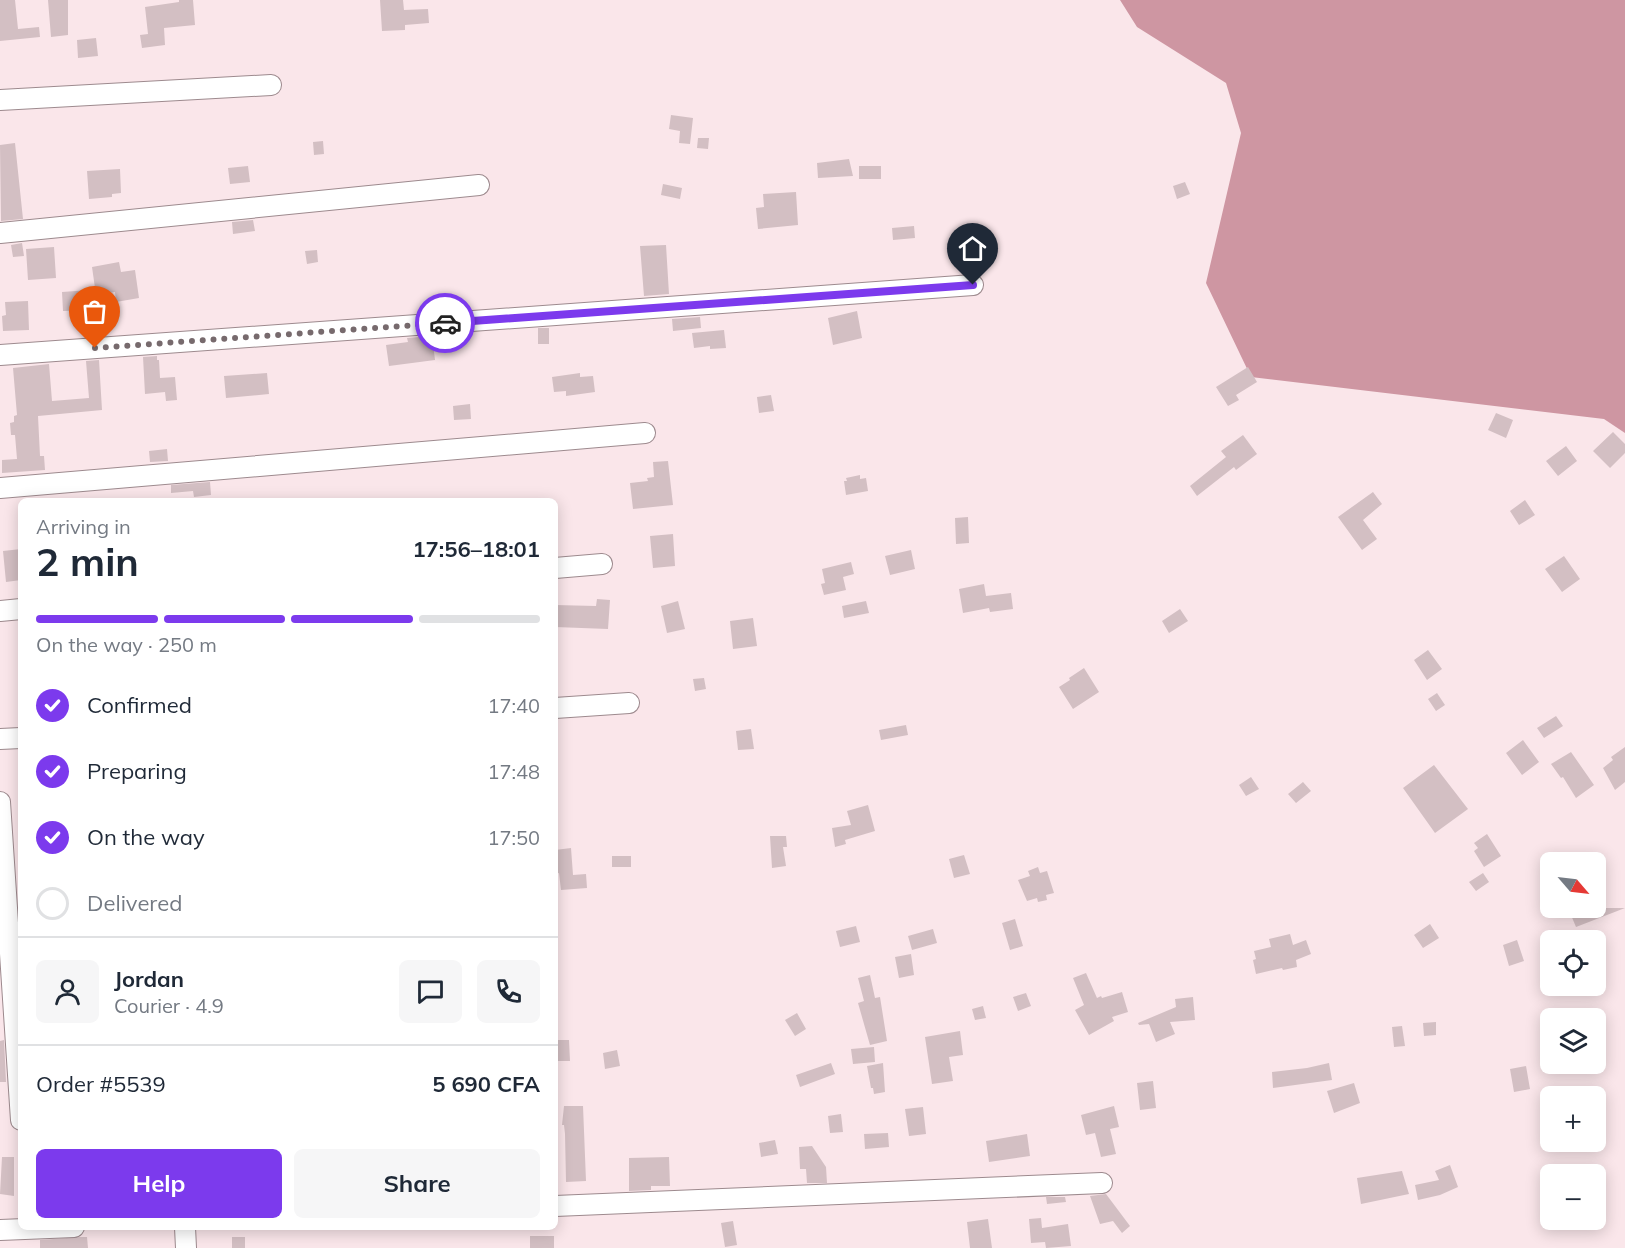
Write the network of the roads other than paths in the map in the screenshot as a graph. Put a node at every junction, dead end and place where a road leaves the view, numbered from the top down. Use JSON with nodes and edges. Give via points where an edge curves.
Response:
{"nodes":[{"id":1,"x":271,"y":85,"type":"dead end"},
{"id":2,"x":0,"y":100,"type":"edge"},
{"id":3,"x":479,"y":185,"type":"dead end"},
{"id":4,"x":0,"y":233,"type":"edge"},
{"id":5,"x":973,"y":285,"type":"dead end"},
{"id":6,"x":0,"y":355,"type":"edge"},
{"id":7,"x":645,"y":433,"type":"dead end"},
{"id":8,"x":0,"y":488,"type":"edge"},
{"id":9,"x":602,"y":564,"type":"dead end"},
{"id":10,"x":558,"y":568,"type":"edge"},
{"id":11,"x":18,"y":609,"type":"edge"},
{"id":12,"x":0,"y":611,"type":"edge"},
{"id":13,"x":629,"y":703,"type":"dead end"},
{"id":14,"x":558,"y":708,"type":"edge"},
{"id":15,"x":18,"y":738,"type":"edge"},
{"id":16,"x":0,"y":740,"type":"edge"},
{"id":17,"x":0,"y":802,"type":"edge"},
{"id":18,"x":18,"y":1074,"type":"edge"},
{"id":19,"x":1102,"y":1183,"type":"dead end"},
{"id":20,"x":558,"y":1206,"type":"edge"},
{"id":21,"x":18,"y":1229,"type":"edge"},
{"id":22,"x":0,"y":1230,"type":"edge"},
{"id":23,"x":185,"y":1230,"type":"edge"},
{"id":24,"x":186,"y":1248,"type":"edge"}],
"edges":[{"from":1,"to":2,"type":"street"},
{"from":3,"to":4,"type":"street"},
{"from":5,"to":6,"type":"street"},
{"from":7,"to":8,"type":"street"},
{"from":9,"to":10,"type":"street"},
{"from":11,"to":12,"type":"street"},
{"from":13,"to":14,"type":"street"},
{"from":15,"to":16,"type":"street"},
{"from":17,"to":18,"type":"street"},
{"from":19,"to":20,"type":"street"},
{"from":21,"to":22,"type":"street"},
{"from":23,"to":24,"type":"street"}]}
